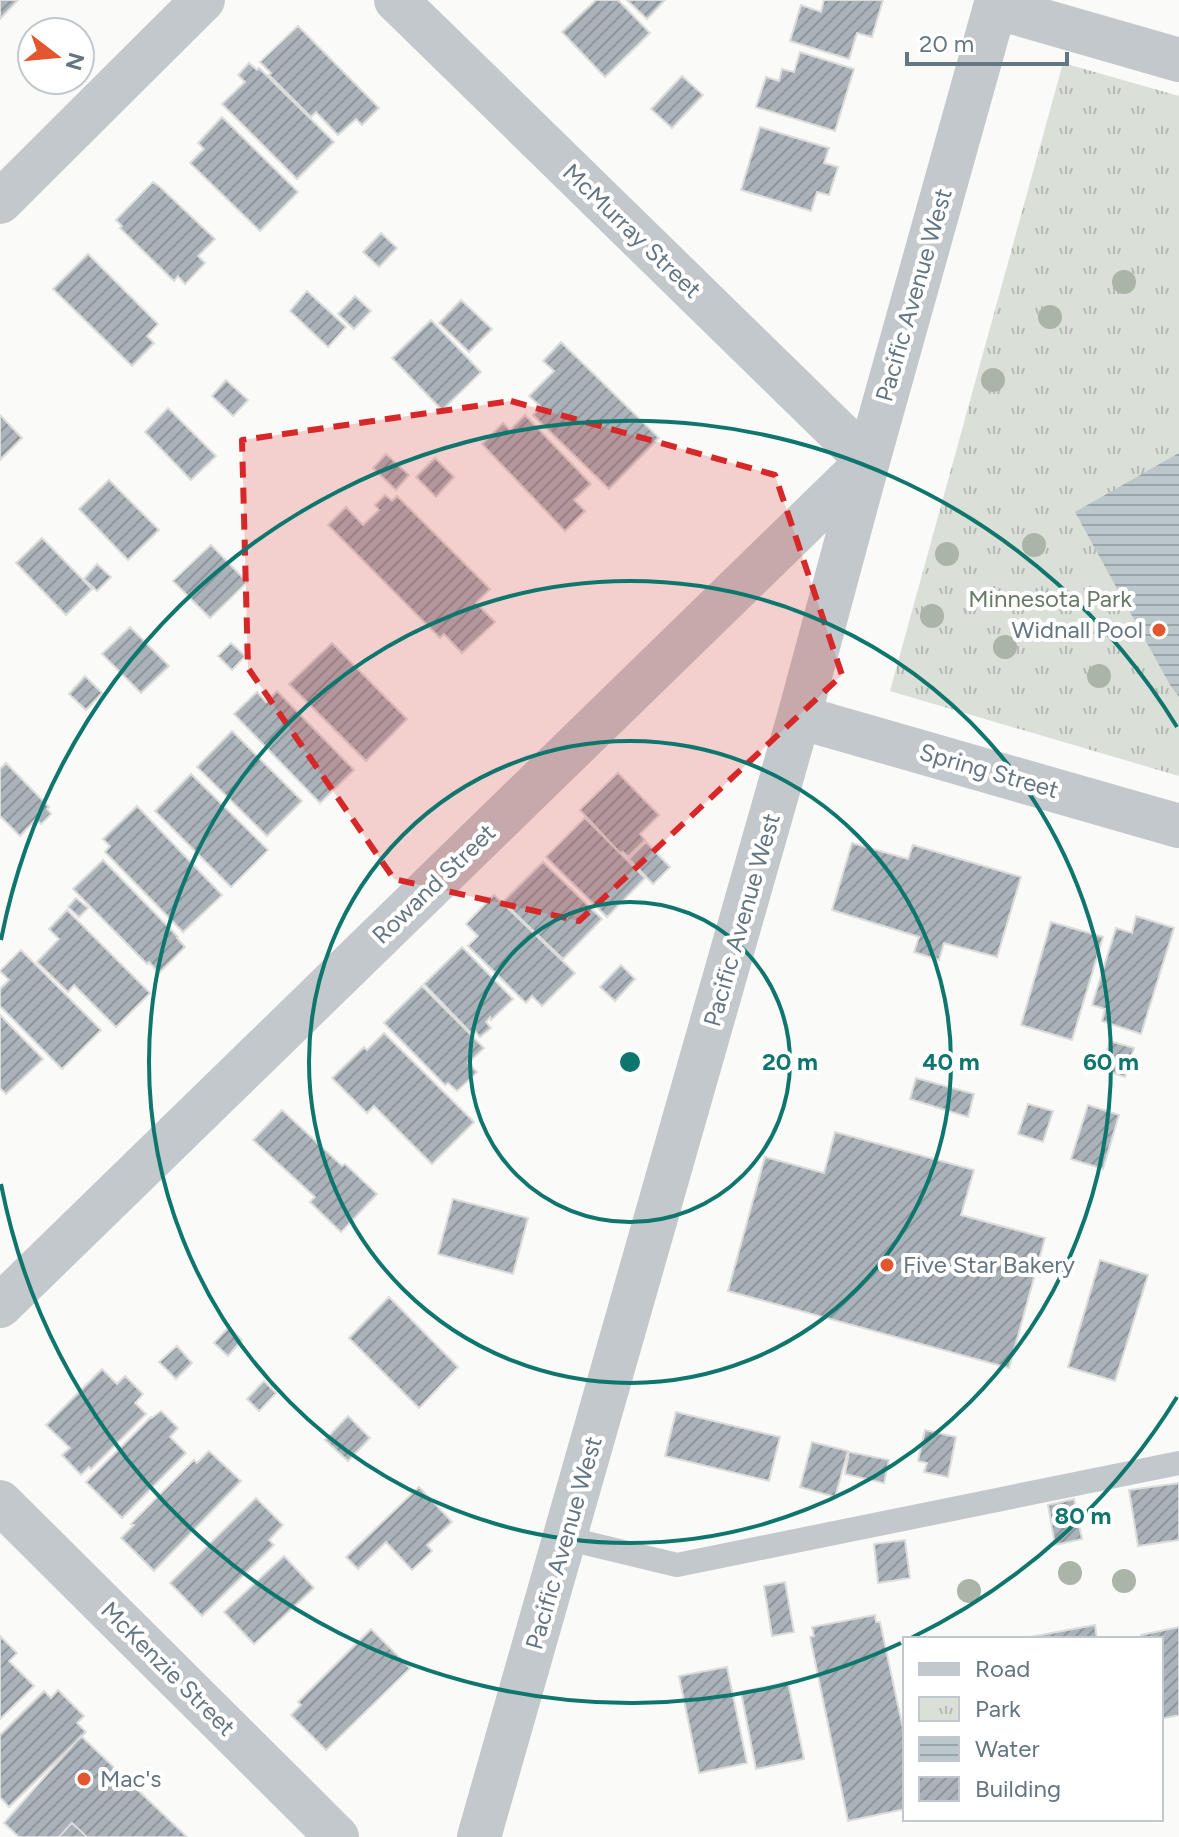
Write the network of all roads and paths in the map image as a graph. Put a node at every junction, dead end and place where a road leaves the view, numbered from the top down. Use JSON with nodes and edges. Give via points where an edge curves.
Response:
{"nodes":[{"id":1,"x":203,"y":0,"type":"edge"},
{"id":2,"x":396,"y":0,"type":"edge"},
{"id":3,"x":996,"y":3,"type":"edge"},
{"id":4,"x":1179,"y":60,"type":"edge"},
{"id":5,"x":0,"y":202,"type":"edge"},
{"id":6,"x":868,"y":461,"type":"junction"},
{"id":7,"x":799,"y":717,"type":"junction"},
{"id":8,"x":1179,"y":826,"type":"edge"},
{"id":9,"x":0,"y":1306,"type":"edge"},
{"id":10,"x":1179,"y":1463,"type":"edge"},
{"id":11,"x":0,"y":1502,"type":"edge"},
{"id":12,"x":565,"y":1538,"type":"junction"},
{"id":13,"x":337,"y":1837,"type":"edge"},
{"id":14,"x":479,"y":1837,"type":"edge"}],
"edges":[{"from":1,"to":5,"type":"street"},
{"from":2,"to":6,"type":"street","name":"McMurray Street"},
{"from":3,"to":4,"type":"street"},
{"from":3,"to":6,"type":"street","name":"Pacific Avenue West"},
{"from":6,"to":7,"type":"street","name":"Pacific Avenue West"},
{"from":6,"to":9,"type":"street","name":"Rowand Street"},
{"from":7,"to":8,"type":"street","name":"Spring Street"},
{"from":7,"to":12,"type":"street","name":"Pacific Avenue West"},
{"from":10,"to":12,"type":"lane","via":[[677,1565]]},
{"from":11,"to":13,"type":"street","name":"McKenzie Street"},
{"from":12,"to":14,"type":"street","name":"Pacific Avenue West"}]}
